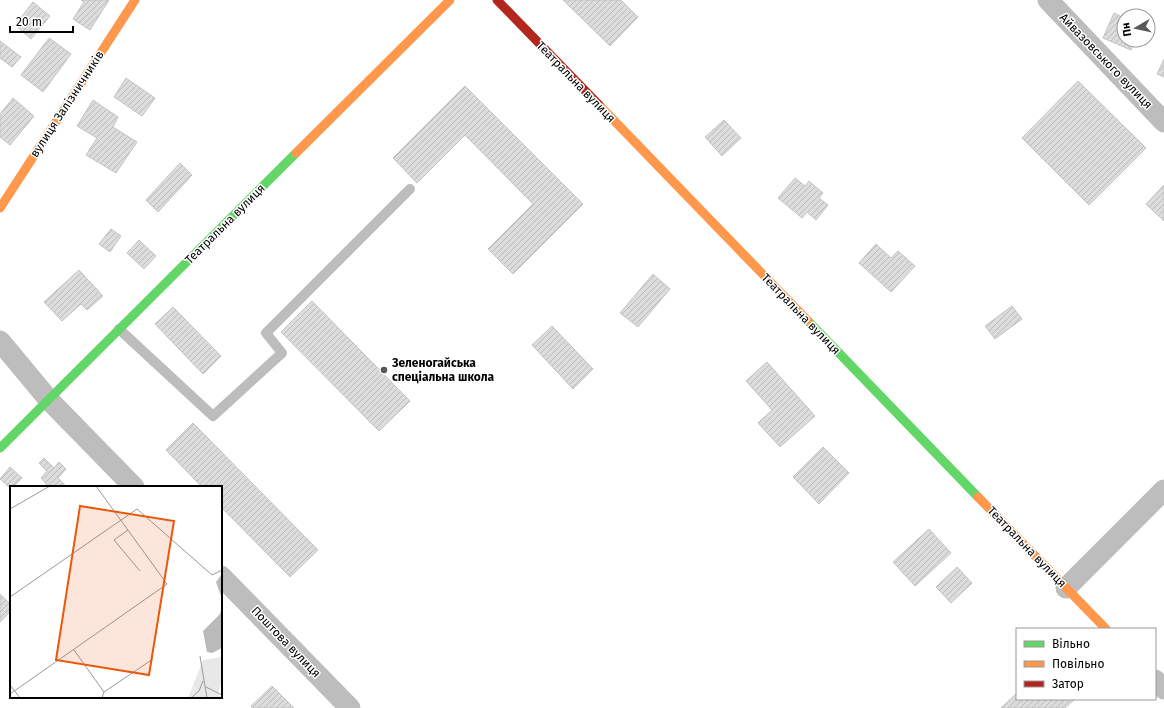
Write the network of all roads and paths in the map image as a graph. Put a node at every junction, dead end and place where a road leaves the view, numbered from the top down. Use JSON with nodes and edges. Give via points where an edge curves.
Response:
{"nodes":[{"id":1,"x":135,"y":0,"type":"edge"},
{"id":2,"x":450,"y":0,"type":"edge"},
{"id":3,"x":497,"y":0,"type":"edge"},
{"id":4,"x":1048,"y":0,"type":"edge"},
{"id":5,"x":1164,"y":122,"type":"edge"},
{"id":6,"x":410,"y":190,"type":"dead end"},
{"id":7,"x":0,"y":208,"type":"edge"},
{"id":8,"x":119,"y":329,"type":"junction"},
{"id":9,"x":0,"y":341,"type":"edge"},
{"id":10,"x":48,"y":400,"type":"junction"},
{"id":11,"x":0,"y":448,"type":"edge"},
{"id":12,"x":133,"y":486,"type":"edge"},
{"id":13,"x":1164,"y":490,"type":"edge"},
{"id":14,"x":222,"y":577,"type":"edge"},
{"id":15,"x":1066,"y":588,"type":"junction"},
{"id":16,"x":1105,"y":628,"type":"edge"},
{"id":17,"x":1156,"y":681,"type":"edge"},
{"id":18,"x":1164,"y":689,"type":"edge"},
{"id":19,"x":350,"y":708,"type":"edge"}],
"edges":[{"from":1,"to":7,"type":"street","name":"вулиця Залізничників"},
{"from":2,"to":8,"type":"street","name":"Театральна вулиця"},
{"from":3,"to":15,"type":"street","name":"Театральна вулиця"},
{"from":4,"to":5,"type":"street","name":"Айвазовського вулиця"},
{"from":6,"to":8,"type":"lane","via":[[266,334],[282,353],[213,416]]},
{"from":8,"to":10,"type":"street","name":"Театральна вулиця"},
{"from":9,"to":10,"type":"street"},
{"from":10,"to":11,"type":"street","name":"Театральна вулиця"},
{"from":10,"to":12,"type":"street"},
{"from":13,"to":15,"type":"street"},
{"from":14,"to":19,"type":"street","name":"Поштова вулиця"},
{"from":15,"to":16,"type":"street","name":"Театральна вулиця"},
{"from":17,"to":18,"type":"street"}]}
